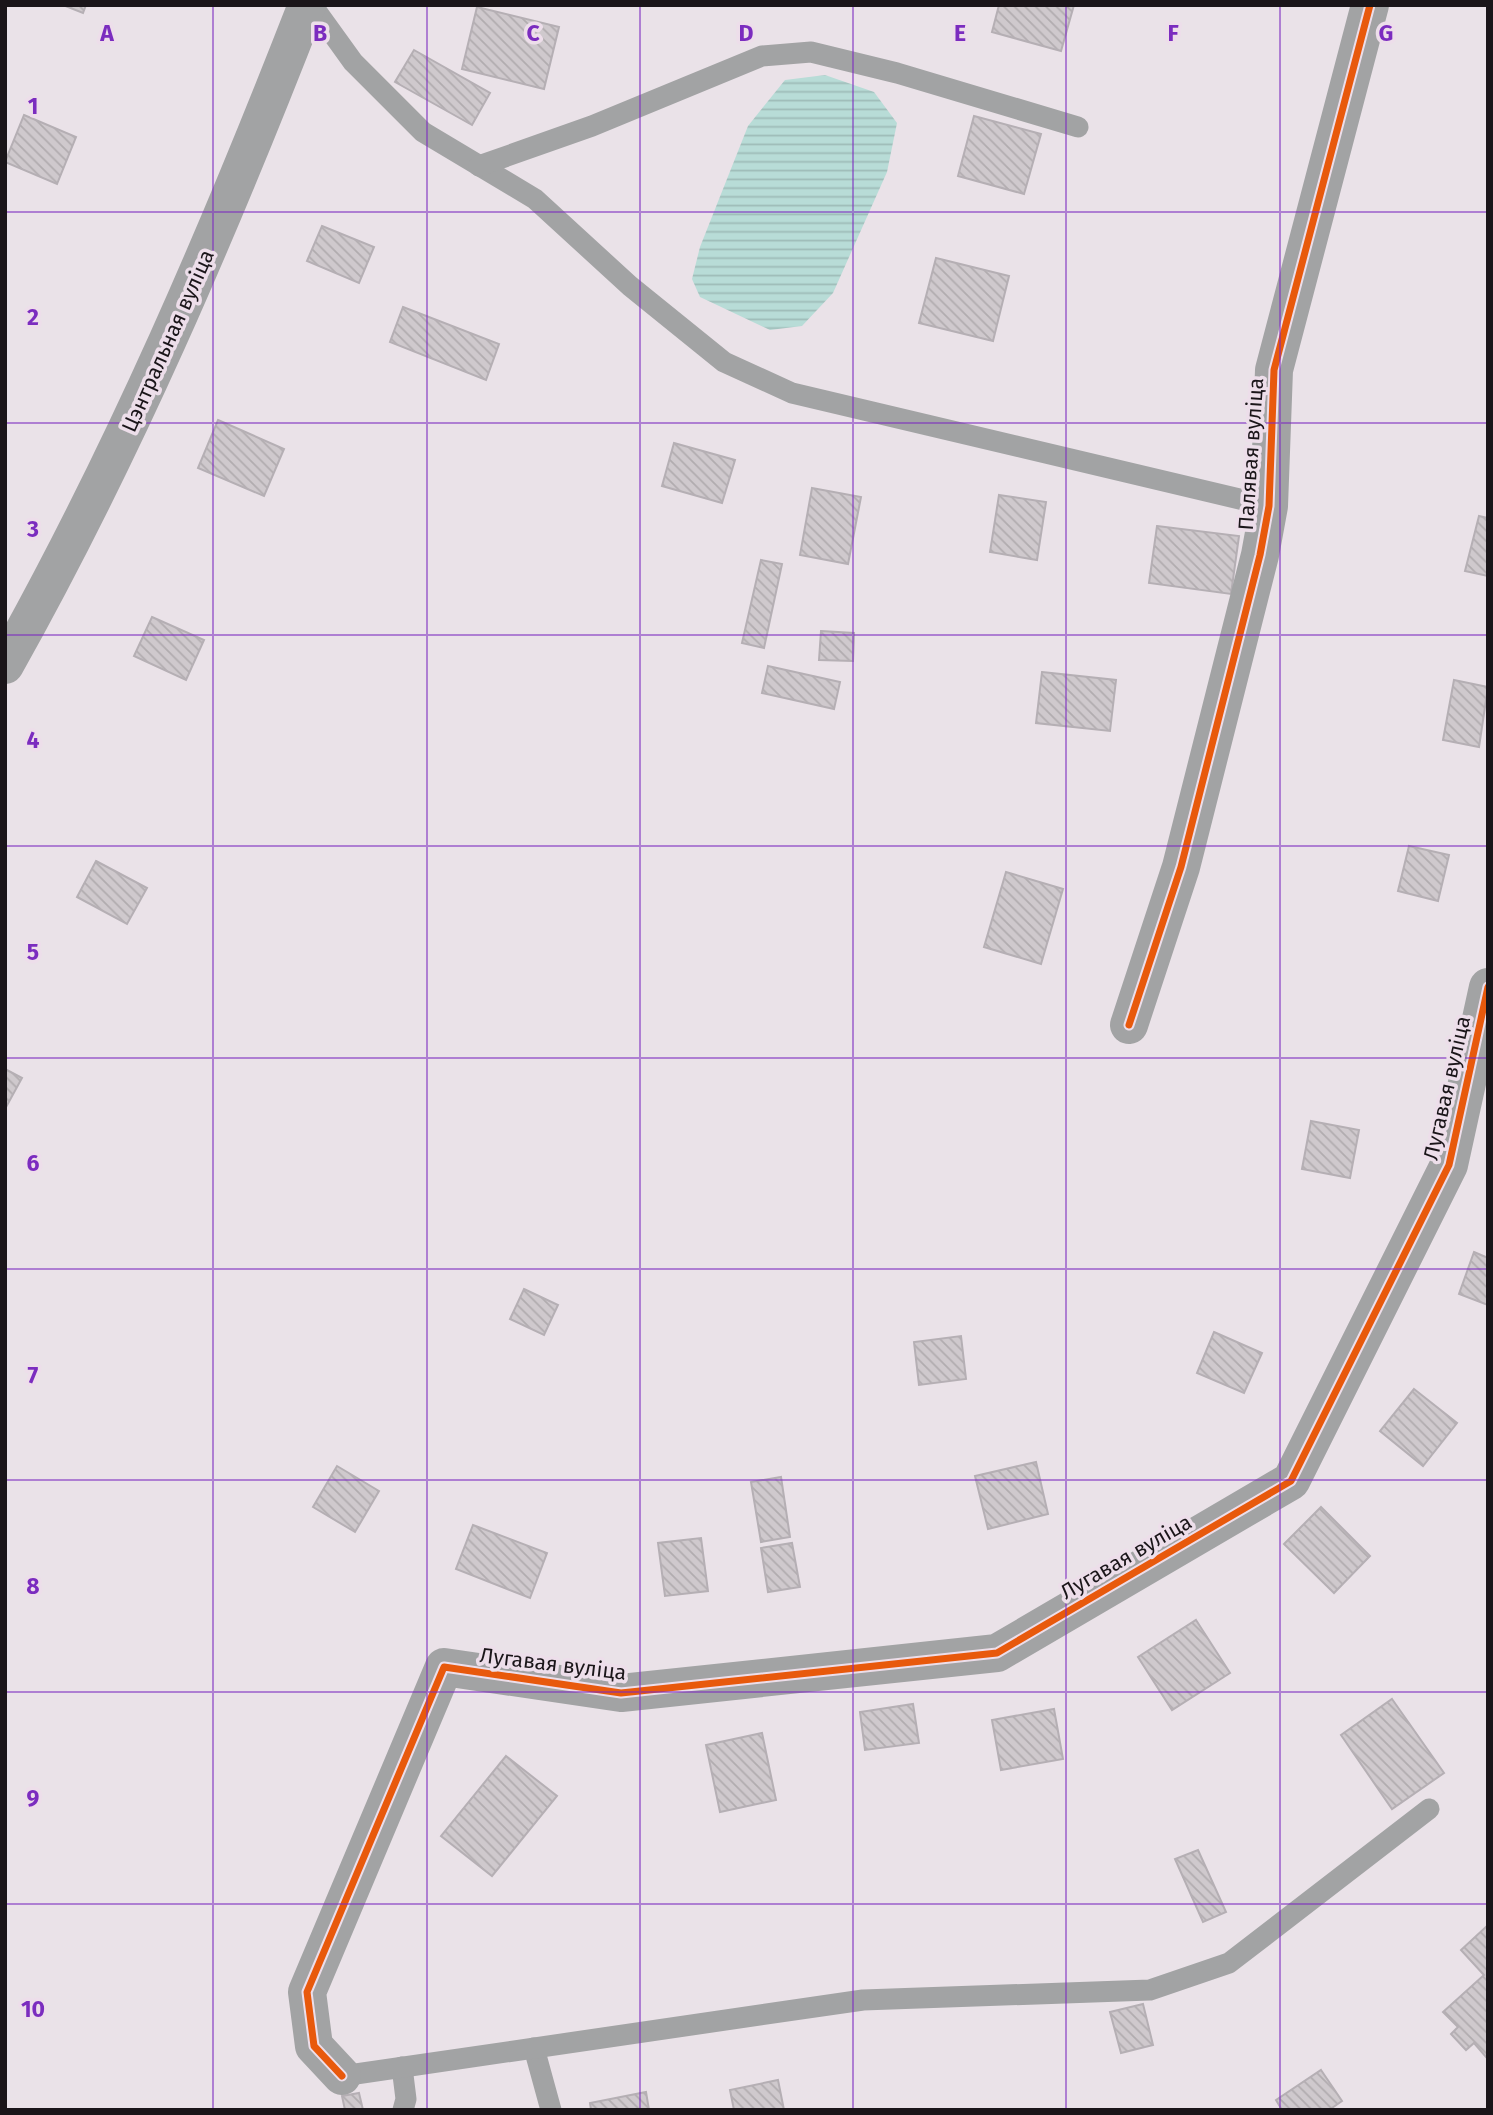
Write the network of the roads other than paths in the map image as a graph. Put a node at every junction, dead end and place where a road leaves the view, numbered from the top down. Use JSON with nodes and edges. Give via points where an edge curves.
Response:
{"nodes":[{"id":1,"x":309,"y":5,"type":"edge"},
{"id":2,"x":1370,"y":5,"type":"edge"},
{"id":3,"x":1078,"y":127,"type":"dead end"},
{"id":4,"x":479,"y":166,"type":"junction"},
{"id":5,"x":1269,"y":506,"type":"junction"},
{"id":6,"x":5,"y":665,"type":"edge"},
{"id":7,"x":1488,"y":987,"type":"edge"},
{"id":8,"x":1129,"y":1025,"type":"dead end"},
{"id":9,"x":1429,"y":1809,"type":"dead end"},
{"id":10,"x":534,"y":2048,"type":"junction"},
{"id":11,"x":402,"y":2067,"type":"junction"},
{"id":12,"x":342,"y":2076,"type":"joint"},
{"id":13,"x":403,"y":2110,"type":"edge"},
{"id":14,"x":551,"y":2110,"type":"edge"}],
"edges":[{"from":1,"to":4,"type":"lane","via":[[353,62],[423,132]]},
{"from":1,"to":6,"type":"street","name":"Цэнтральная вуліца","via":[[228,209],[134,416],[90,509]]},
{"from":2,"to":5,"type":"street","name":"Палявая вуліца","via":[[1273,370]]},
{"from":3,"to":4,"type":"lane","via":[[811,52],[762,56],[592,126]]},
{"from":4,"to":5,"type":"lane","via":[[535,199],[630,286],[724,362],[792,393]]},
{"from":5,"to":8,"type":"street","name":"Палявая вуліца","via":[[1181,867]]},
{"from":7,"to":12,"type":"street","name":"Лугавая вуліца","via":[[1449,1165],[1291,1480],[997,1653],[621,1693],[444,1667],[307,1992],[314,2046]]},
{"from":9,"to":10,"type":"lane","via":[[1229,1963],[1150,1990],[863,2000]]},
{"from":10,"to":11,"type":"lane"},
{"from":10,"to":14,"type":"lane"},
{"from":11,"to":12,"type":"lane"},
{"from":11,"to":13,"type":"lane"}]}
